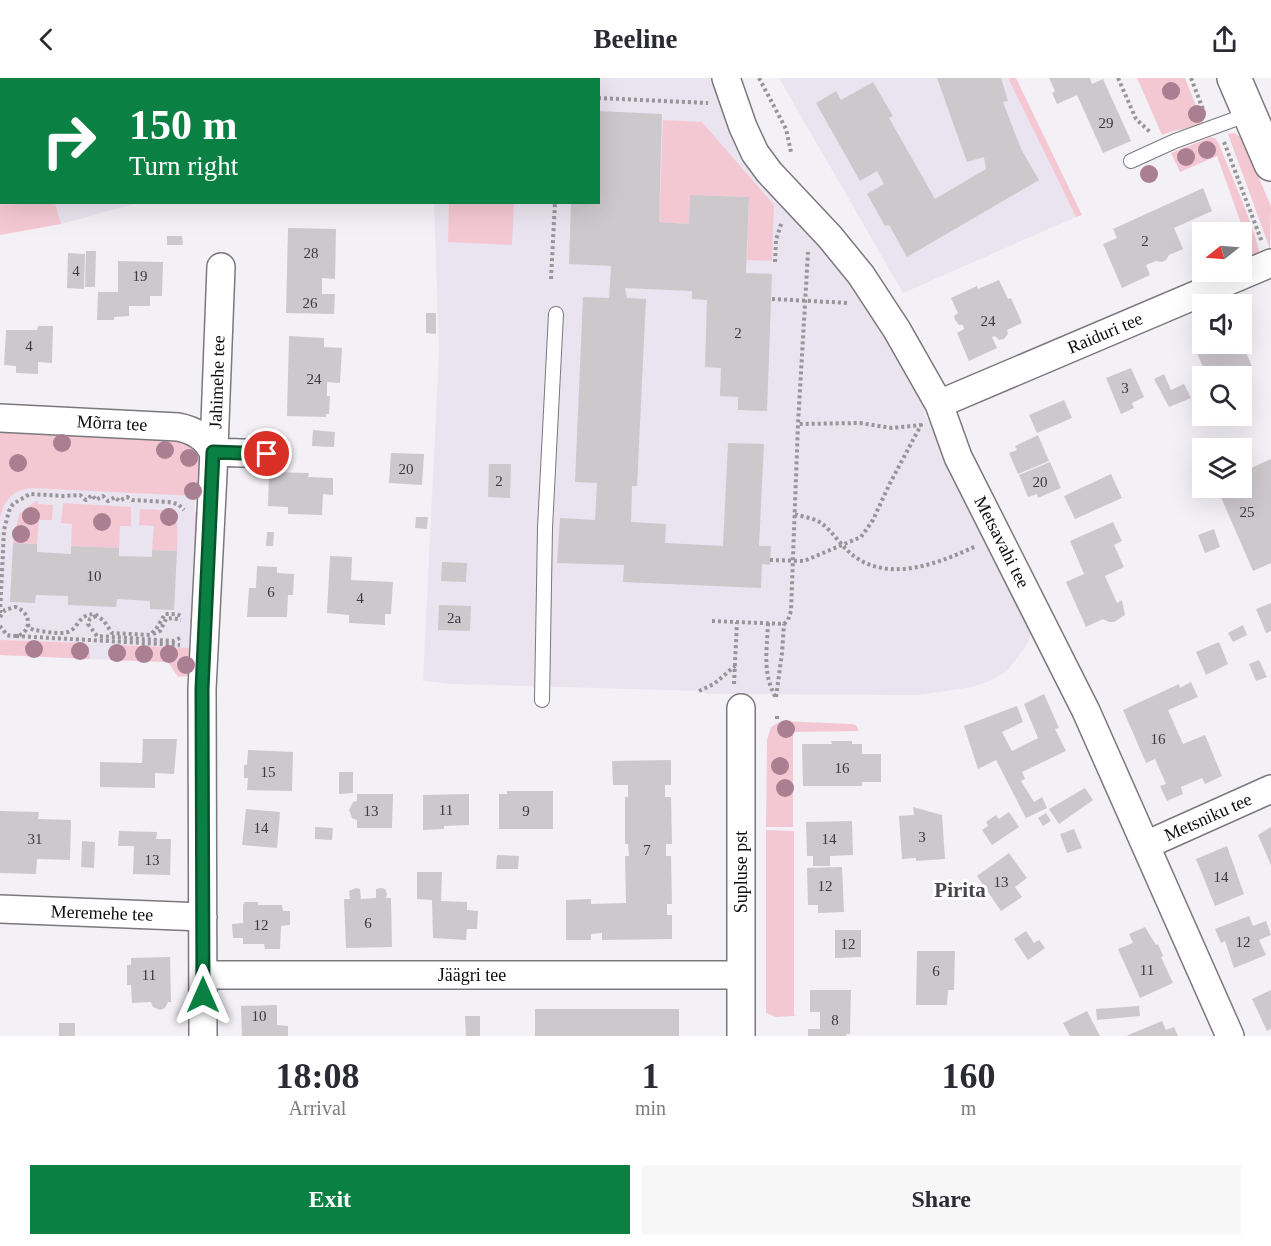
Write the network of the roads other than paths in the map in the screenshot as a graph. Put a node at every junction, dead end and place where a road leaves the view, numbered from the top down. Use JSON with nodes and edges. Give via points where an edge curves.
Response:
{"nodes":[{"id":1,"x":726,"y":78,"type":"edge"},
{"id":2,"x":1234,"y":78,"type":"edge"},
{"id":3,"x":1249,"y":114,"type":"junction"},
{"id":4,"x":1131,"y":161,"type":"dead end"},
{"id":5,"x":1271,"y":164,"type":"edge"},
{"id":6,"x":1268,"y":257,"type":"edge"},
{"id":7,"x":221,"y":267,"type":"dead end"},
{"id":8,"x":556,"y":314,"type":"dead end"},
{"id":9,"x":939,"y":404,"type":"junction"},
{"id":10,"x":0,"y":418,"type":"edge"},
{"id":11,"x":213,"y":452,"type":"junction"},
{"id":12,"x":267,"y":454,"type":"dead end"},
{"id":13,"x":543,"y":700,"type":"dead end"},
{"id":14,"x":741,"y":708,"type":"road end"},
{"id":15,"x":1271,"y":789,"type":"edge"},
{"id":16,"x":1146,"y":845,"type":"junction"},
{"id":17,"x":0,"y":909,"type":"edge"},
{"id":18,"x":203,"y":917,"type":"junction"},
{"id":19,"x":203,"y":975,"type":"junction"},
{"id":20,"x":741,"y":975,"type":"junction"},
{"id":21,"x":203,"y":1036,"type":"edge"},
{"id":22,"x":741,"y":1036,"type":"edge"},
{"id":23,"x":1230,"y":1036,"type":"edge"}],
"edges":[{"from":1,"to":9,"type":"street","name":"Metsavahi tee","via":[[755,153],[861,275]]},
{"from":2,"to":3,"type":"main road"},
{"from":3,"to":4,"type":"lane"},
{"from":3,"to":5,"type":"main road"},
{"from":6,"to":9,"type":"street","name":"Raiduri tee"},
{"from":7,"to":11,"type":"street","name":"Jahimehe tee"},
{"from":8,"to":13,"type":"lane","via":[[545,528]]},
{"from":9,"to":16,"type":"street","name":"Metsavahi tee","via":[[958,458],[1076,689]]},
{"from":10,"to":11,"type":"street","name":"Mõrra tee","via":[[178,427],[203,437]]},
{"from":11,"to":12,"type":"street"},
{"from":11,"to":18,"type":"street","name":"Jahimehe tee","via":[[202,689]]},
{"from":14,"to":20,"type":"street","name":"Supluse pst"},
{"from":15,"to":16,"type":"street","name":"Metsniku tee"},
{"from":16,"to":23,"type":"street","name":"Metsavahi tee"},
{"from":17,"to":18,"type":"street","name":"Meremehe tee"},
{"from":18,"to":19,"type":"street","name":"Jahimehe tee"},
{"from":19,"to":20,"type":"street","name":"Jäägri tee"},
{"from":19,"to":21,"type":"street","name":"Jahimehe tee"},
{"from":20,"to":22,"type":"street","name":"Supluse pst"}]}
